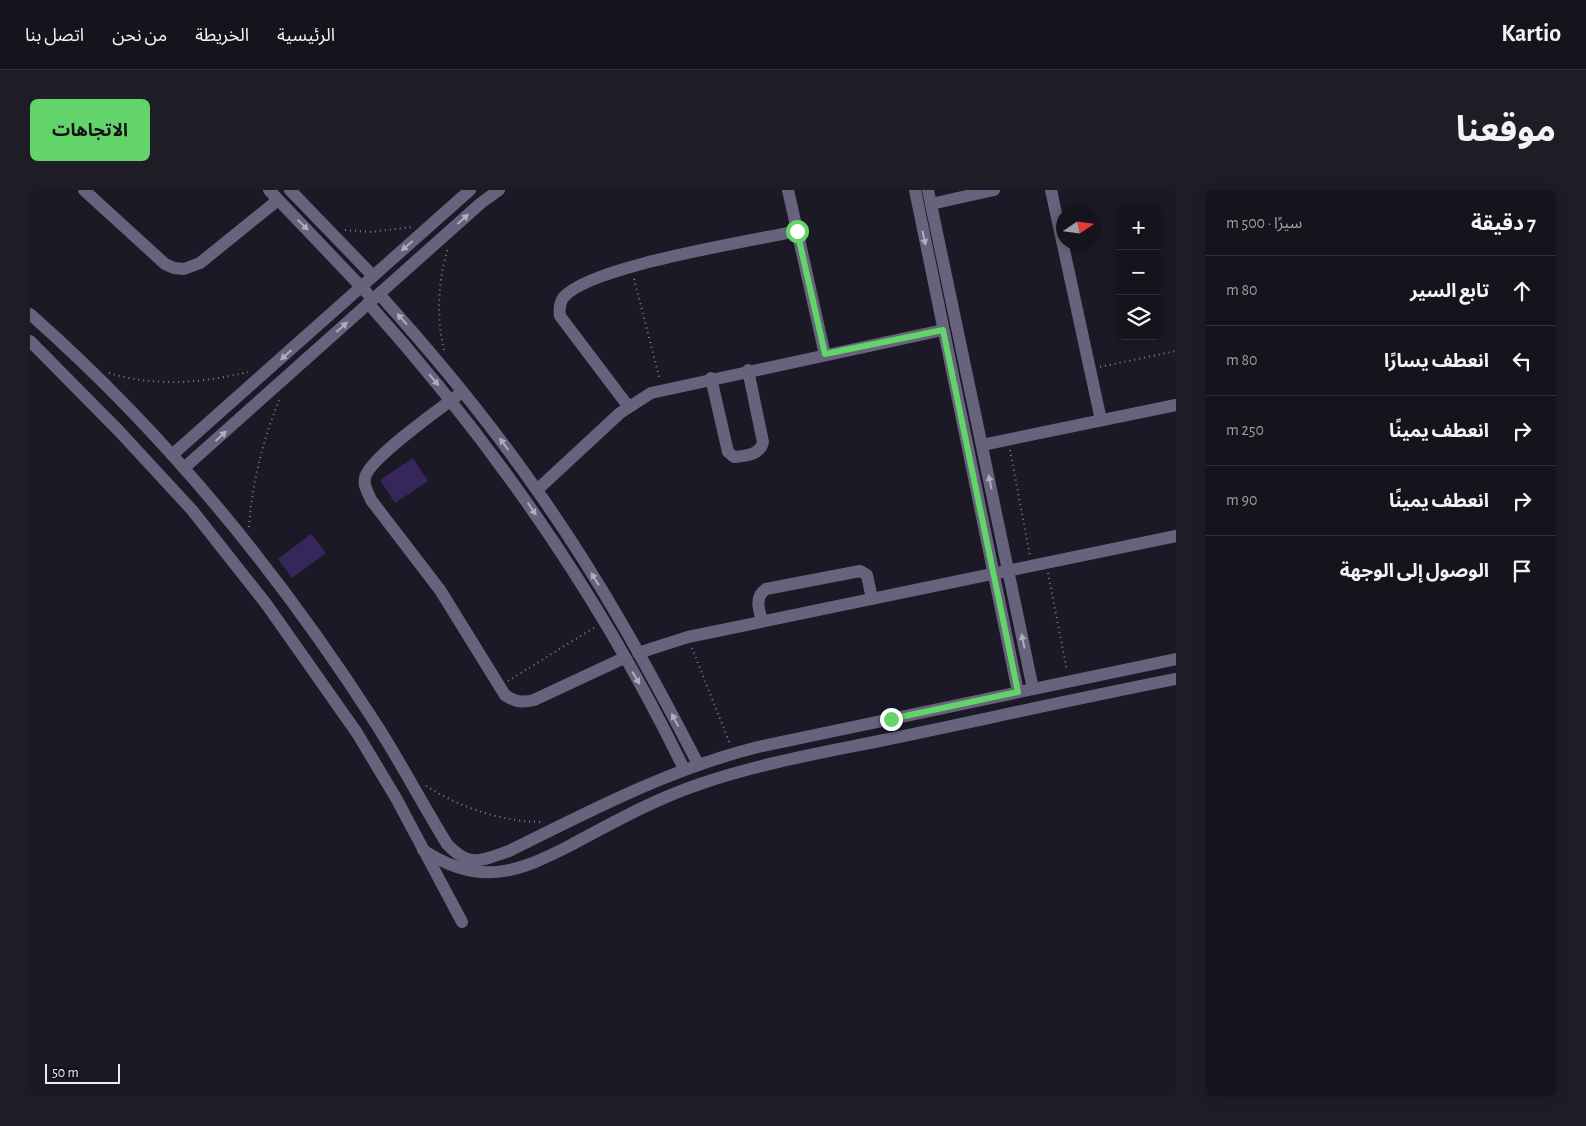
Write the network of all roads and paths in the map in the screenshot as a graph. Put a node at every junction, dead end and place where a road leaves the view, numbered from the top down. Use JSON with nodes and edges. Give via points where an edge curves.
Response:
{"nodes":[{"id":1,"x":84,"y":190,"type":"edge"},
{"id":2,"x":269,"y":190,"type":"edge"},
{"id":3,"x":290,"y":190,"type":"edge"},
{"id":4,"x":470,"y":190,"type":"edge"},
{"id":5,"x":499,"y":190,"type":"edge"},
{"id":6,"x":788,"y":190,"type":"edge"},
{"id":7,"x":915,"y":190,"type":"edge"},
{"id":8,"x":928,"y":190,"type":"edge"},
{"id":9,"x":994,"y":190,"type":"edge"},
{"id":10,"x":1051,"y":190,"type":"edge"},
{"id":11,"x":278,"y":200,"type":"junction"},
{"id":12,"x":931,"y":204,"type":"junction"},
{"id":13,"x":324,"y":225,"type":"junction"},
{"id":14,"x":418,"y":226,"type":"dead end"},
{"id":15,"x":797,"y":231,"type":"junction"},
{"id":16,"x":448,"y":246,"type":"dead end"},
{"id":17,"x":631,"y":267,"type":"junction"},
{"id":18,"x":373,"y":276,"type":"junction"},
{"id":19,"x":361,"y":287,"type":"junction"},
{"id":20,"x":373,"y":299,"type":"junction"},
{"id":21,"x":952,"y":305,"type":"junction"},
{"id":22,"x":939,"y":308,"type":"junction"},
{"id":23,"x":30,"y":314,"type":"edge"},
{"id":24,"x":36,"y":326,"type":"edge"},
{"id":25,"x":944,"y":336,"type":"junction"},
{"id":26,"x":960,"y":338,"type":"junction"},
{"id":27,"x":30,"y":341,"type":"edge"},
{"id":28,"x":1176,"y":351,"type":"edge"},
{"id":29,"x":825,"y":354,"type":"junction"},
{"id":30,"x":445,"y":355,"type":"dead end"},
{"id":31,"x":89,"y":368,"type":"junction"},
{"id":32,"x":1090,"y":369,"type":"junction"},
{"id":33,"x":748,"y":370,"type":"junction"},
{"id":34,"x":250,"y":371,"type":"dead end"},
{"id":35,"x":711,"y":378,"type":"junction"},
{"id":36,"x":663,"y":388,"type":"junction"},
{"id":37,"x":283,"y":391,"type":"dead end"},
{"id":38,"x":463,"y":391,"type":"junction"},
{"id":39,"x":451,"y":400,"type":"junction"},
{"id":40,"x":1176,"y":405,"type":"edge"},
{"id":41,"x":628,"y":406,"type":"junction"},
{"id":42,"x":1101,"y":420,"type":"junction"},
{"id":43,"x":1008,"y":440,"type":"junction"},
{"id":44,"x":982,"y":445,"type":"junction"},
{"id":45,"x":172,"y":455,"type":"junction"},
{"id":46,"x":184,"y":468,"type":"junction"},
{"id":47,"x":537,"y":490,"type":"junction"},
{"id":48,"x":207,"y":495,"type":"junction"},
{"id":49,"x":192,"y":510,"type":"junction"},
{"id":50,"x":1176,"y":536,"type":"edge"},
{"id":51,"x":248,"y":544,"type":"junction"},
{"id":52,"x":1046,"y":563,"type":"junction"},
{"id":53,"x":1032,"y":566,"type":"junction"},
{"id":54,"x":1008,"y":570,"type":"junction"},
{"id":55,"x":993,"y":574,"type":"junction"},
{"id":56,"x":872,"y":599,"type":"junction"},
{"id":57,"x":604,"y":622,"type":"junction"},
{"id":58,"x":762,"y":622,"type":"junction"},
{"id":59,"x":688,"y":636,"type":"junction"},
{"id":60,"x":636,"y":649,"type":"junction"},
{"id":61,"x":623,"y":656,"type":"junction"},
{"id":62,"x":1176,"y":659,"type":"edge"},
{"id":63,"x":1069,"y":681,"type":"junction"},
{"id":64,"x":1175,"y":682,"type":"edge"},
{"id":65,"x":500,"y":686,"type":"junction"},
{"id":66,"x":1033,"y":689,"type":"junction"},
{"id":67,"x":1018,"y":692,"type":"junction"},
{"id":68,"x":734,"y":753,"type":"junction"},
{"id":69,"x":698,"y":764,"type":"junction"},
{"id":70,"x":684,"y":769,"type":"junction"},
{"id":71,"x":420,"y":782,"type":"dead end"},
{"id":72,"x":547,"y":822,"type":"dead end"},
{"id":73,"x":423,"y":850,"type":"junction"},
{"id":74,"x":462,"y":922,"type":"dead end"}],
"edges":[{"from":1,"to":11,"type":"street","via":[[165,264],[184,270],[200,263]]},
{"from":2,"to":11,"type":"street"},
{"from":3,"to":13,"type":"street"},
{"from":4,"to":18,"type":"street","one_way":true},
{"from":20,"to":5,"type":"street","one_way":true},
{"from":6,"to":15,"type":"street"},
{"from":7,"to":22,"type":"street","one_way":true},
{"from":8,"to":12,"type":"street"},
{"from":9,"to":12,"type":"street"},
{"from":10,"to":32,"type":"street"},
{"from":11,"to":19,"type":"street","one_way":true},
{"from":12,"to":21,"type":"street"},
{"from":13,"to":14,"type":"path","via":[[371,232]]},
{"from":13,"to":18,"type":"street"},
{"from":15,"to":17,"type":"street"},
{"from":15,"to":29,"type":"street"},
{"from":16,"to":30,"type":"path","via":[[440,296]]},
{"from":17,"to":36,"type":"path"},
{"from":17,"to":41,"type":"street","via":[[583,284],[568,293],[559,308],[564,324]]},
{"from":18,"to":19,"type":"street"},
{"from":19,"to":20,"type":"street"},
{"from":19,"to":45,"type":"street","one_way":true},
{"from":38,"to":20,"type":"street","one_way":true},
{"from":20,"to":39,"type":"street","one_way":true},
{"from":46,"to":20,"type":"street","one_way":true},
{"from":21,"to":22,"type":"street"},
{"from":21,"to":26,"type":"street"},
{"from":22,"to":25,"type":"street"},
{"from":23,"to":24,"type":"street"},
{"from":24,"to":31,"type":"street"},
{"from":25,"to":26,"type":"street"},
{"from":25,"to":29,"type":"street"},
{"from":25,"to":55,"type":"street"},
{"from":26,"to":44,"type":"street"},
{"from":27,"to":49,"type":"street","via":[[119,430]]},
{"from":28,"to":32,"type":"path"},
{"from":29,"to":33,"type":"street"},
{"from":31,"to":34,"type":"path","via":[[120,376],[169,382],[218,379]]},
{"from":31,"to":45,"type":"street"},
{"from":32,"to":42,"type":"street"},
{"from":33,"to":35,"type":"street"},
{"from":33,"to":35,"type":"street","via":[[763,442],[756,454],[734,457],[728,452]]},
{"from":35,"to":36,"type":"street"},
{"from":36,"to":41,"type":"street"},
{"from":37,"to":51,"type":"path","via":[[260,456],[252,495]]},
{"from":38,"to":39,"type":"street"},
{"from":47,"to":38,"type":"street","one_way":true},
{"from":39,"to":57,"type":"street","one_way":true,"via":[[525,498]]},
{"from":39,"to":65,"type":"street","via":[[374,462],[364,478],[365,487],[371,500],[440,590]]},
{"from":40,"to":42,"type":"street"},
{"from":41,"to":47,"type":"street"},
{"from":42,"to":43,"type":"street"},
{"from":43,"to":44,"type":"street"},
{"from":43,"to":53,"type":"path"},
{"from":54,"to":44,"type":"street","one_way":true},
{"from":45,"to":46,"type":"street"},
{"from":46,"to":48,"type":"street"},
{"from":60,"to":47,"type":"street","one_way":true,"via":[[606,596]]},
{"from":48,"to":49,"type":"street"},
{"from":48,"to":51,"type":"street"},
{"from":49,"to":73,"type":"street","via":[[312,666],[357,733]]},
{"from":50,"to":52,"type":"street"},
{"from":51,"to":70,"type":"street","via":[[330,655],[378,727],[447,844],[459,857],[470,861],[509,851],[637,788]]},
{"from":52,"to":53,"type":"street"},
{"from":52,"to":63,"type":"path"},
{"from":53,"to":54,"type":"street"},
{"from":54,"to":55,"type":"street"},
{"from":66,"to":54,"type":"street","one_way":true},
{"from":55,"to":56,"type":"street"},
{"from":55,"to":67,"type":"street"},
{"from":56,"to":58,"type":"street"},
{"from":56,"to":58,"type":"street","via":[[867,575],[860,571],[766,589],[758,601]]},
{"from":57,"to":61,"type":"street"},
{"from":57,"to":65,"type":"path"},
{"from":58,"to":59,"type":"street"},
{"from":59,"to":60,"type":"street"},
{"from":59,"to":68,"type":"path"},
{"from":60,"to":61,"type":"street"},
{"from":69,"to":60,"type":"street","one_way":true},
{"from":61,"to":65,"type":"street","via":[[524,702],[514,701]]},
{"from":61,"to":70,"type":"street","one_way":true,"via":[[659,717]]},
{"from":62,"to":63,"type":"street"},
{"from":63,"to":66,"type":"street"},
{"from":64,"to":73,"type":"street","via":[[728,775],[644,806],[521,868],[471,871],[446,863]]},
{"from":66,"to":67,"type":"street"},
{"from":67,"to":68,"type":"street"},
{"from":68,"to":69,"type":"street"},
{"from":69,"to":70,"type":"street"},
{"from":71,"to":72,"type":"path","via":[[454,801],[481,811]]},
{"from":73,"to":74,"type":"street"}]}
